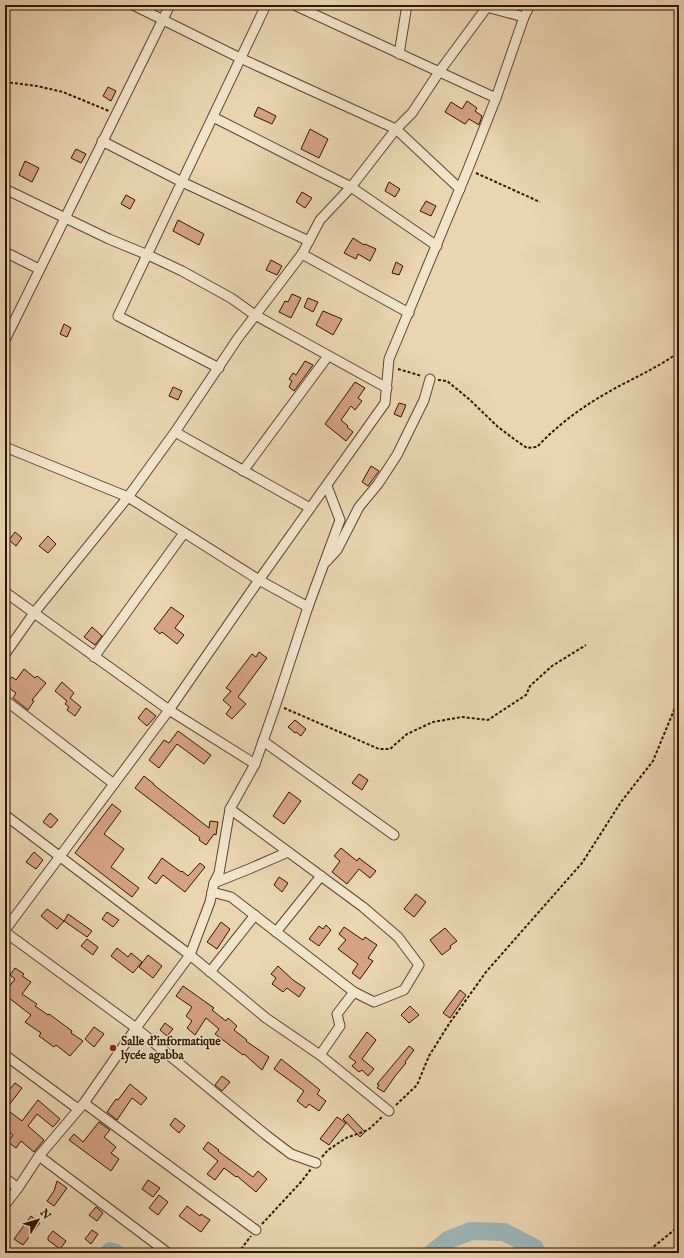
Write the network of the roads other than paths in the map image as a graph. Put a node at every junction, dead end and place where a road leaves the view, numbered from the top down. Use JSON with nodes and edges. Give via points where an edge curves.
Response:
{"nodes":[{"id":1,"x":133,"y":5,"type":"edge"},
{"id":2,"x":170,"y":5,"type":"edge"},
{"id":3,"x":266,"y":5,"type":"edge"},
{"id":4,"x":294,"y":5,"type":"edge"},
{"id":5,"x":407,"y":5,"type":"edge"},
{"id":6,"x":530,"y":5,"type":"edge"},
{"id":7,"x":484,"y":6,"type":"edge"},
{"id":8,"x":524,"y":17,"type":"junction"},
{"id":9,"x":162,"y":19,"type":"junction"},
{"id":10,"x":399,"y":54,"type":"junction"},
{"id":11,"x":240,"y":58,"type":"junction"},
{"id":12,"x":439,"y":72,"type":"junction"},
{"id":13,"x":496,"y":98,"type":"junction"},
{"id":14,"x":213,"y":117,"type":"junction"},
{"id":15,"x":396,"y":129,"type":"junction"},
{"id":16,"x":102,"y":142,"type":"junction"},
{"id":17,"x":182,"y":182,"type":"junction"},
{"id":18,"x":351,"y":187,"type":"junction"},
{"id":19,"x":5,"y":189,"type":"edge"},
{"id":20,"x":460,"y":189,"type":"junction"},
{"id":21,"x":65,"y":217,"type":"junction"},
{"id":22,"x":309,"y":241,"type":"junction"},
{"id":23,"x":437,"y":246,"type":"junction"},
{"id":24,"x":5,"y":252,"type":"edge"},
{"id":25,"x":148,"y":254,"type":"junction"},
{"id":26,"x":302,"y":254,"type":"junction"},
{"id":27,"x":40,"y":269,"type":"junction"},
{"id":28,"x":409,"y":313,"type":"junction"},
{"id":29,"x":255,"y":315,"type":"junction"},
{"id":30,"x":5,"y":340,"type":"edge"},
{"id":31,"x":328,"y":356,"type":"junction"},
{"id":32,"x":219,"y":368,"type":"junction"},
{"id":33,"x":430,"y":379,"type":"road end"},
{"id":34,"x":387,"y":388,"type":"junction"},
{"id":35,"x":175,"y":432,"type":"junction"},
{"id":36,"x":5,"y":447,"type":"edge"},
{"id":37,"x":243,"y":471,"type":"junction"},
{"id":38,"x":326,"y":486,"type":"junction"},
{"id":39,"x":128,"y":497,"type":"junction"},
{"id":40,"x":310,"y":508,"type":"junction"},
{"id":41,"x":184,"y":533,"type":"junction"},
{"id":42,"x":323,"y":566,"type":"junction"},
{"id":43,"x":259,"y":580,"type":"junction"},
{"id":44,"x":5,"y":592,"type":"edge"},
{"id":45,"x":308,"y":607,"type":"junction"},
{"id":46,"x":34,"y":614,"type":"junction"},
{"id":47,"x":5,"y":654,"type":"edge"},
{"id":48,"x":94,"y":656,"type":"junction"},
{"id":49,"x":5,"y":700,"type":"edge"},
{"id":50,"x":169,"y":710,"type":"junction"},
{"id":51,"x":263,"y":741,"type":"junction"},
{"id":52,"x":255,"y":764,"type":"junction"},
{"id":53,"x":114,"y":784,"type":"junction"},
{"id":54,"x":230,"y":809,"type":"junction"},
{"id":55,"x":5,"y":815,"type":"edge"},
{"id":56,"x":394,"y":835,"type":"dead end"},
{"id":57,"x":288,"y":852,"type":"junction"},
{"id":58,"x":60,"y":857,"type":"junction"},
{"id":59,"x":321,"y":876,"type":"junction"},
{"id":60,"x":213,"y":888,"type":"junction"},
{"id":61,"x":255,"y":915,"type":"junction"},
{"id":62,"x":5,"y":931,"type":"edge"},
{"id":63,"x":276,"y":932,"type":"junction"},
{"id":64,"x":190,"y":956,"type":"junction"},
{"id":65,"x":210,"y":972,"type":"junction"},
{"id":66,"x":354,"y":992,"type":"junction"},
{"id":67,"x":136,"y":1028,"type":"junction"},
{"id":68,"x":5,"y":1055,"type":"edge"},
{"id":69,"x":320,"y":1055,"type":"junction"},
{"id":70,"x":81,"y":1106,"type":"junction"},
{"id":71,"x":389,"y":1111,"type":"road end"},
{"id":72,"x":39,"y":1156,"type":"junction"},
{"id":73,"x":316,"y":1163,"type":"road end"},
{"id":74,"x":5,"y":1178,"type":"edge"},
{"id":75,"x":18,"y":1188,"type":"junction"},
{"id":76,"x":5,"y":1205,"type":"edge"},
{"id":77,"x":256,"y":1230,"type":"road end"},
{"id":78,"x":168,"y":1253,"type":"edge"}],
"edges":[{"from":1,"to":9,"type":"street"},
{"from":2,"to":9,"type":"street"},
{"from":3,"to":11,"type":"street"},
{"from":4,"to":10,"type":"street"},
{"from":5,"to":10,"type":"street"},
{"from":6,"to":8,"type":"street"},
{"from":7,"to":8,"type":"street"},
{"from":7,"to":12,"type":"street"},
{"from":8,"to":13,"type":"street"},
{"from":9,"to":11,"type":"street"},
{"from":9,"to":16,"type":"street"},
{"from":10,"to":12,"type":"street"},
{"from":11,"to":14,"type":"street"},
{"from":11,"to":15,"type":"street"},
{"from":12,"to":13,"type":"street"},
{"from":12,"to":15,"type":"street","via":[[412,113]]},
{"from":13,"to":20,"type":"street"},
{"from":14,"to":17,"type":"street"},
{"from":14,"to":18,"type":"street"},
{"from":15,"to":18,"type":"street"},
{"from":15,"to":20,"type":"street"},
{"from":16,"to":17,"type":"street"},
{"from":16,"to":21,"type":"street"},
{"from":17,"to":22,"type":"street"},
{"from":17,"to":25,"type":"street"},
{"from":18,"to":22,"type":"street","via":[[320,220]]},
{"from":18,"to":23,"type":"street"},
{"from":19,"to":21,"type":"street"},
{"from":20,"to":23,"type":"street"},
{"from":21,"to":25,"type":"street","via":[[109,239]]},
{"from":21,"to":27,"type":"street"},
{"from":22,"to":26,"type":"street"},
{"from":23,"to":28,"type":"street"},
{"from":24,"to":27,"type":"street"},
{"from":25,"to":29,"type":"street","via":[[231,298]]},
{"from":25,"to":32,"type":"street","via":[[118,316]]},
{"from":26,"to":28,"type":"street"},
{"from":26,"to":29,"type":"street"},
{"from":27,"to":30,"type":"street"},
{"from":28,"to":34,"type":"street","via":[[390,359]]},
{"from":29,"to":31,"type":"street"},
{"from":29,"to":32,"type":"street"},
{"from":31,"to":34,"type":"street"},
{"from":31,"to":37,"type":"street"},
{"from":32,"to":35,"type":"street"},
{"from":33,"to":42,"type":"street","via":[[424,400],[397,455],[359,507],[338,550]]},
{"from":34,"to":38,"type":"street","via":[[385,403]]},
{"from":35,"to":37,"type":"street"},
{"from":35,"to":39,"type":"street"},
{"from":36,"to":39,"type":"street"},
{"from":37,"to":40,"type":"street"},
{"from":38,"to":40,"type":"street"},
{"from":38,"to":42,"type":"street","via":[[340,520]]},
{"from":39,"to":41,"type":"street"},
{"from":39,"to":46,"type":"street"},
{"from":40,"to":43,"type":"street"},
{"from":41,"to":43,"type":"street"},
{"from":41,"to":48,"type":"street"},
{"from":42,"to":45,"type":"street"},
{"from":43,"to":45,"type":"street"},
{"from":43,"to":50,"type":"street"},
{"from":44,"to":46,"type":"street"},
{"from":45,"to":51,"type":"street"},
{"from":46,"to":47,"type":"street"},
{"from":46,"to":48,"type":"street"},
{"from":48,"to":50,"type":"street"},
{"from":49,"to":53,"type":"street"},
{"from":50,"to":52,"type":"street"},
{"from":50,"to":53,"type":"street"},
{"from":51,"to":52,"type":"street"},
{"from":51,"to":56,"type":"street"},
{"from":52,"to":54,"type":"street"},
{"from":53,"to":58,"type":"street"},
{"from":54,"to":57,"type":"street"},
{"from":54,"to":60,"type":"street","via":[[219,873]]},
{"from":55,"to":58,"type":"street"},
{"from":57,"to":59,"type":"street"},
{"from":57,"to":60,"type":"street"},
{"from":58,"to":62,"type":"street"},
{"from":58,"to":64,"type":"street"},
{"from":59,"to":63,"type":"street"},
{"from":59,"to":66,"type":"street","via":[[398,937],[419,965],[404,990],[374,1002]]},
{"from":60,"to":61,"type":"street","via":[[231,897]]},
{"from":60,"to":64,"type":"street"},
{"from":61,"to":63,"type":"street"},
{"from":61,"to":65,"type":"street"},
{"from":62,"to":67,"type":"street"},
{"from":63,"to":66,"type":"street"},
{"from":64,"to":65,"type":"street"},
{"from":64,"to":67,"type":"street"},
{"from":65,"to":69,"type":"street","via":[[266,1018]]},
{"from":66,"to":69,"type":"street","via":[[336,1014],[340,1026]]},
{"from":67,"to":70,"type":"street"},
{"from":67,"to":73,"type":"street","via":[[266,1135],[292,1154]]},
{"from":68,"to":70,"type":"street"},
{"from":69,"to":71,"type":"street"},
{"from":70,"to":72,"type":"street"},
{"from":70,"to":77,"type":"street"},
{"from":72,"to":75,"type":"street"},
{"from":72,"to":78,"type":"street"},
{"from":74,"to":75,"type":"street"},
{"from":75,"to":76,"type":"street"}]}
